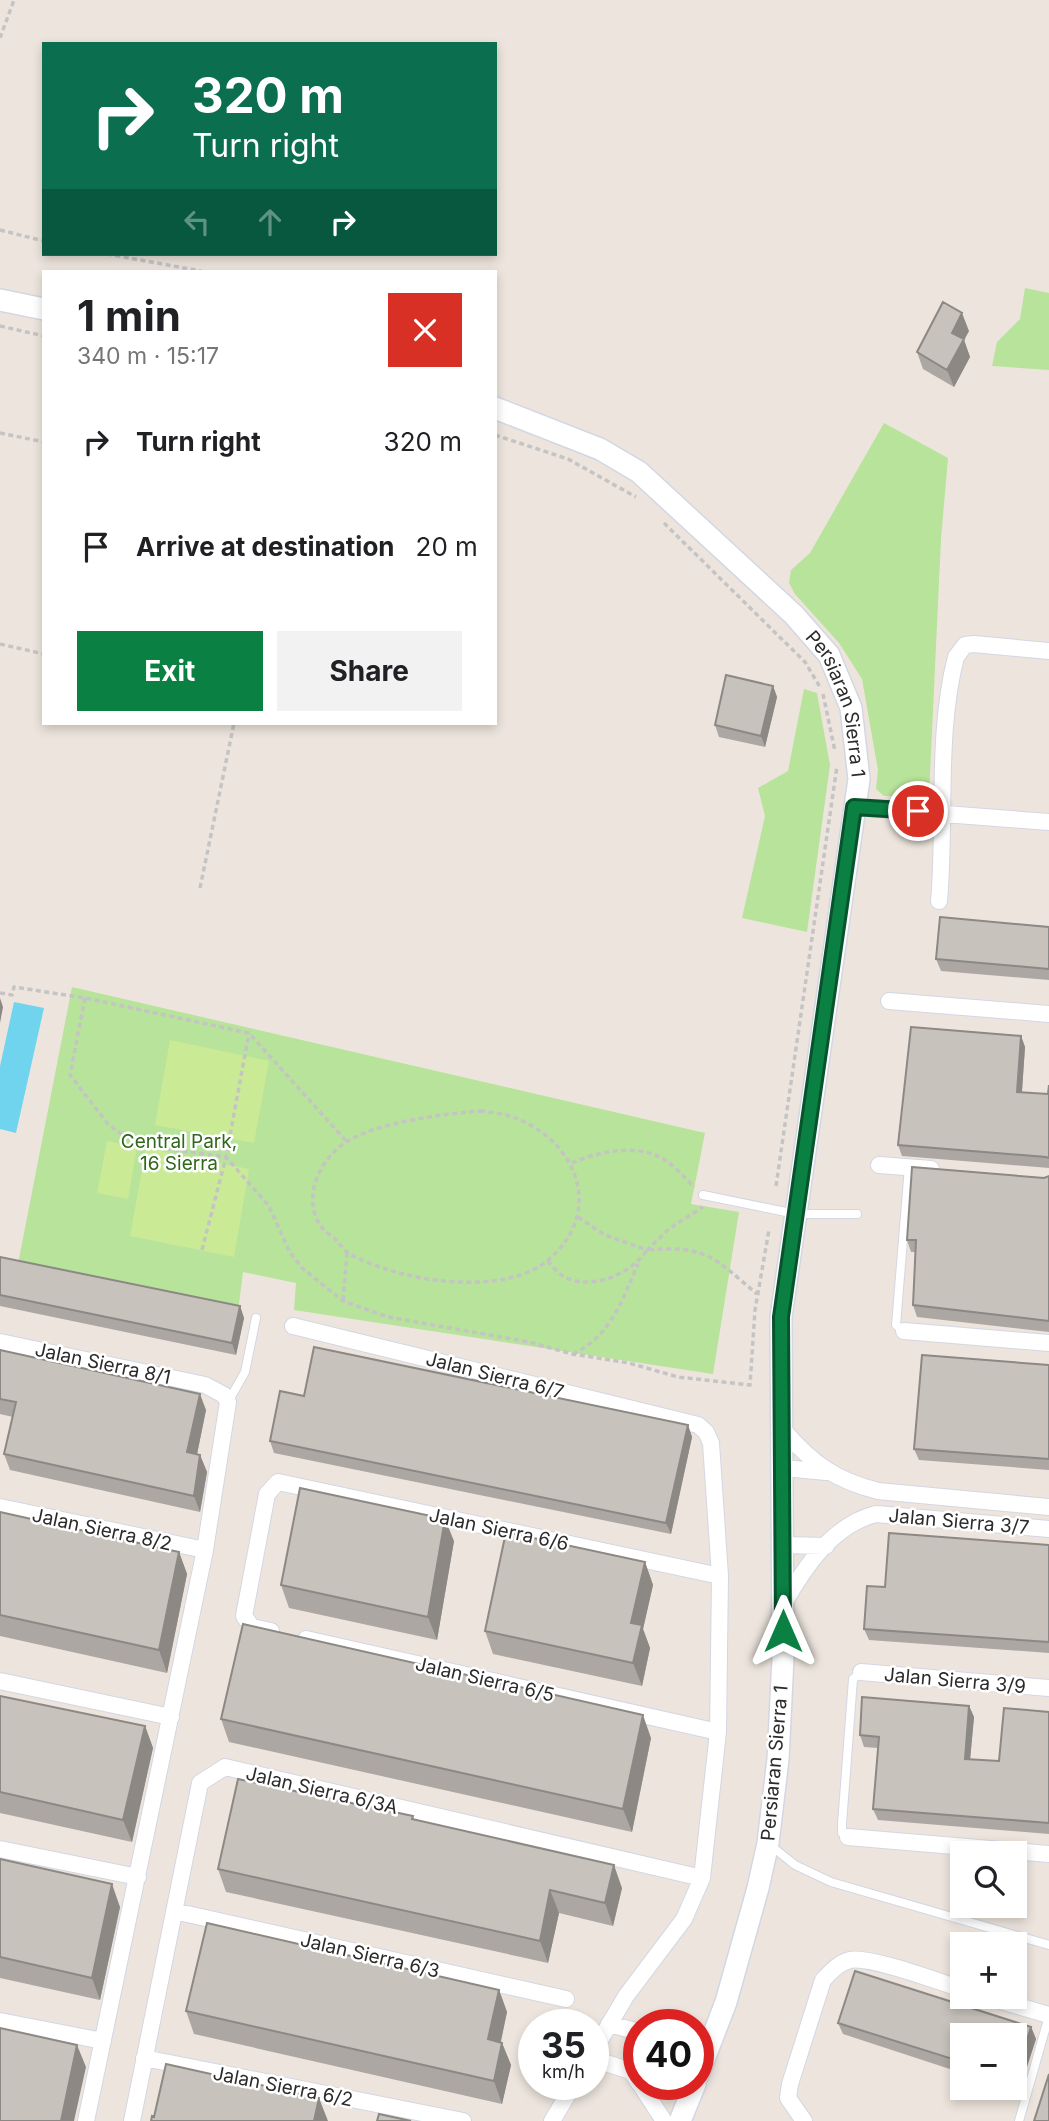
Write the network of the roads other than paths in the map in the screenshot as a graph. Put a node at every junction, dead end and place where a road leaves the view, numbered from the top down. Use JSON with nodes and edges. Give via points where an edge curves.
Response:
{"nodes":[{"id":1,"x":0,"y":300,"type":"edge"},
{"id":2,"x":42,"y":309,"type":"edge"},
{"id":3,"x":497,"y":409,"type":"edge"},
{"id":4,"x":1049,"y":650,"type":"edge"},
{"id":5,"x":854,"y":807,"type":"junction"},
{"id":6,"x":940,"y":813,"type":"junction"},
{"id":7,"x":1049,"y":822,"type":"edge"},
{"id":8,"x":939,"y":901,"type":"dead end"},
{"id":9,"x":889,"y":1001,"type":"dead end"},
{"id":10,"x":1049,"y":1014,"type":"edge"},
{"id":11,"x":879,"y":1165,"type":"dead end"},
{"id":12,"x":909,"y":1167,"type":"junction"},
{"id":13,"x":947,"y":1170,"type":"edge"},
{"id":14,"x":703,"y":1195,"type":"road end"},
{"id":15,"x":796,"y":1214,"type":"junction"},
{"id":16,"x":857,"y":1214,"type":"dead end"},
{"id":17,"x":256,"y":1318,"type":"dead end"},
{"id":18,"x":293,"y":1325,"type":"dead end"},
{"id":19,"x":904,"y":1331,"type":"joint"},
{"id":20,"x":0,"y":1342,"type":"edge"},
{"id":21,"x":1049,"y":1343,"type":"edge"},
{"id":22,"x":228,"y":1402,"type":"junction"},
{"id":23,"x":784,"y":1431,"type":"junction"},
{"id":24,"x":784,"y":1468,"type":"junction"},
{"id":25,"x":826,"y":1472,"type":"junction"},
{"id":26,"x":878,"y":1491,"type":"junction"},
{"id":27,"x":969,"y":1500,"type":"junction"},
{"id":28,"x":0,"y":1507,"type":"edge"},
{"id":29,"x":1049,"y":1507,"type":"edge"},
{"id":30,"x":876,"y":1514,"type":"junction"},
{"id":31,"x":968,"y":1522,"type":"junction"},
{"id":32,"x":1049,"y":1529,"type":"edge"},
{"id":33,"x":784,"y":1545,"type":"junction"},
{"id":34,"x":826,"y":1546,"type":"junction"},
{"id":35,"x":205,"y":1550,"type":"junction"},
{"id":36,"x":720,"y":1576,"type":"junction"},
{"id":37,"x":783,"y":1605,"type":"junction"},
{"id":38,"x":252,"y":1627,"type":"joint"},
{"id":39,"x":861,"y":1672,"type":"joint"},
{"id":40,"x":0,"y":1681,"type":"edge"},
{"id":41,"x":1049,"y":1688,"type":"edge"},
{"id":42,"x":171,"y":1717,"type":"junction"},
{"id":43,"x":718,"y":1732,"type":"junction"},
{"id":44,"x":848,"y":1838,"type":"joint"},
{"id":45,"x":768,"y":1843,"type":"junction"},
{"id":46,"x":0,"y":1849,"type":"edge"},
{"id":47,"x":1049,"y":1854,"type":"edge"},
{"id":48,"x":138,"y":1877,"type":"junction"},
{"id":49,"x":702,"y":1878,"type":"junction"},
{"id":50,"x":174,"y":1912,"type":"junction"},
{"id":51,"x":1049,"y":1945,"type":"edge"},
{"id":52,"x":950,"y":1985,"type":"edge"},
{"id":53,"x":566,"y":1999,"type":"dead end"},
{"id":54,"x":1026,"y":2009,"type":"edge"},
{"id":55,"x":1049,"y":2016,"type":"edge"},
{"id":56,"x":0,"y":2021,"type":"edge"},
{"id":57,"x":609,"y":2024,"type":"joint"},
{"id":58,"x":623,"y":2028,"type":"edge"},
{"id":59,"x":714,"y":2032,"type":"edge"},
{"id":60,"x":103,"y":2041,"type":"junction"},
{"id":61,"x":144,"y":2058,"type":"junction"},
{"id":62,"x":564,"y":2100,"type":"edge"},
{"id":63,"x":650,"y":2100,"type":"edge"},
{"id":64,"x":689,"y":2100,"type":"edge"},
{"id":65,"x":86,"y":2121,"type":"edge"},
{"id":66,"x":132,"y":2121,"type":"edge"},
{"id":67,"x":464,"y":2121,"type":"edge"},
{"id":68,"x":552,"y":2121,"type":"edge"},
{"id":69,"x":664,"y":2121,"type":"edge"},
{"id":70,"x":680,"y":2121,"type":"edge"},
{"id":71,"x":804,"y":2121,"type":"edge"},
{"id":72,"x":1019,"y":2121,"type":"edge"}],
"edges":[{"from":1,"to":2,"type":"street"},
{"from":3,"to":5,"type":"street","name":"Persiaran Sierra 1","via":[[600,449],[639,472],[794,615],[829,655],[851,708],[859,779]]},
{"from":4,"to":6,"type":"street","via":[[974,644],[959,651],[952,671]]},
{"from":5,"to":6,"type":"street"},
{"from":5,"to":15,"type":"street","name":"Persiaran Sierra 1"},
{"from":6,"to":7,"type":"street"},
{"from":6,"to":8,"type":"street","via":[[944,847]]},
{"from":9,"to":10,"type":"street"},
{"from":11,"to":12,"type":"street"},
{"from":12,"to":13,"type":"street"},
{"from":12,"to":19,"type":"lane","via":[[896,1325]]},
{"from":14,"to":15,"type":"lane"},
{"from":15,"to":16,"type":"lane"},
{"from":15,"to":23,"type":"street","name":"Persiaran Sierra 1","via":[[781,1317]]},
{"from":17,"to":22,"type":"lane","via":[[245,1372]]},
{"from":18,"to":36,"type":"street","name":"Jalan Sierra 6/7","via":[[698,1425],[711,1443]]},
{"from":19,"to":21,"type":"street"},
{"from":20,"to":22,"type":"street","name":"Jalan Sierra 8/1","via":[[205,1384]]},
{"from":22,"to":35,"type":"street"},
{"from":23,"to":24,"type":"street","name":"Persiaran Sierra 1"},
{"from":23,"to":25,"type":"street","name":"Jalan Sierra 3/7"},
{"from":24,"to":25,"type":"street"},
{"from":24,"to":33,"type":"street","name":"Persiaran Sierra 1"},
{"from":25,"to":26,"type":"street","name":"Jalan Sierra 3/7"},
{"from":26,"to":27,"type":"street","name":"Jalan Sierra 3/7"},
{"from":26,"to":30,"type":"street"},
{"from":27,"to":29,"type":"street","name":"Jalan Sierra 3/7"},
{"from":27,"to":31,"type":"street"},
{"from":28,"to":35,"type":"street","name":"Jalan Sierra 8/2"},
{"from":30,"to":31,"type":"street","name":"Jalan Sierra 3/7"},
{"from":30,"to":34,"type":"street","name":"Jalan Sierra 3/7","via":[[859,1518]]},
{"from":31,"to":32,"type":"street","name":"Jalan Sierra 3/7"},
{"from":33,"to":34,"type":"street"},
{"from":33,"to":37,"type":"street","name":"Persiaran Sierra 1"},
{"from":34,"to":37,"type":"street","name":"Jalan Sierra 3/7","via":[[810,1560]]},
{"from":35,"to":42,"type":"street"},
{"from":36,"to":38,"type":"street","name":"Jalan Sierra 6/6","via":[[278,1482],[267,1494],[244,1616]]},
{"from":36,"to":43,"type":"street"},
{"from":37,"to":45,"type":"street","name":"Persiaran Sierra 1","via":[[778,1759]]},
{"from":38,"to":43,"type":"street","name":"Jalan Sierra 6/5"},
{"from":39,"to":41,"type":"street","name":"Jalan Sierra 3/9"},
{"from":39,"to":44,"type":"lane","via":[[852,1679],[842,1824],[842,1833]]},
{"from":40,"to":42,"type":"street"},
{"from":42,"to":48,"type":"street"},
{"from":43,"to":49,"type":"street"},
{"from":44,"to":47,"type":"street"},
{"from":45,"to":51,"type":"lane","via":[[795,1865],[831,1882]]},
{"from":45,"to":59,"type":"street","name":"Persiaran Sierra 1"},
{"from":46,"to":48,"type":"street"},
{"from":48,"to":60,"type":"street"},
{"from":49,"to":50,"type":"street","name":"Jalan Sierra 6/3A","via":[[225,1767],[200,1783]]},
{"from":49,"to":57,"type":"street","via":[[684,1919]]},
{"from":50,"to":53,"type":"street","name":"Jalan Sierra 6/3"},
{"from":50,"to":61,"type":"street","name":"Jalan Sierra 6/3A"},
{"from":52,"to":71,"type":"street","via":[[869,1961],[851,1960],[836,1967],[823,1980],[788,2098]]},
{"from":54,"to":55,"type":"street"},
{"from":55,"to":72,"type":"lane"},
{"from":56,"to":60,"type":"street"},
{"from":57,"to":58,"type":"street"},
{"from":60,"to":65,"type":"street"},
{"from":61,"to":66,"type":"street","name":"Jalan Sierra 6/3A"},
{"from":61,"to":67,"type":"street","name":"Jalan Sierra 6/2"},
{"from":62,"to":68,"type":"street"},
{"from":63,"to":69,"type":"street"},
{"from":64,"to":70,"type":"street"}]}
